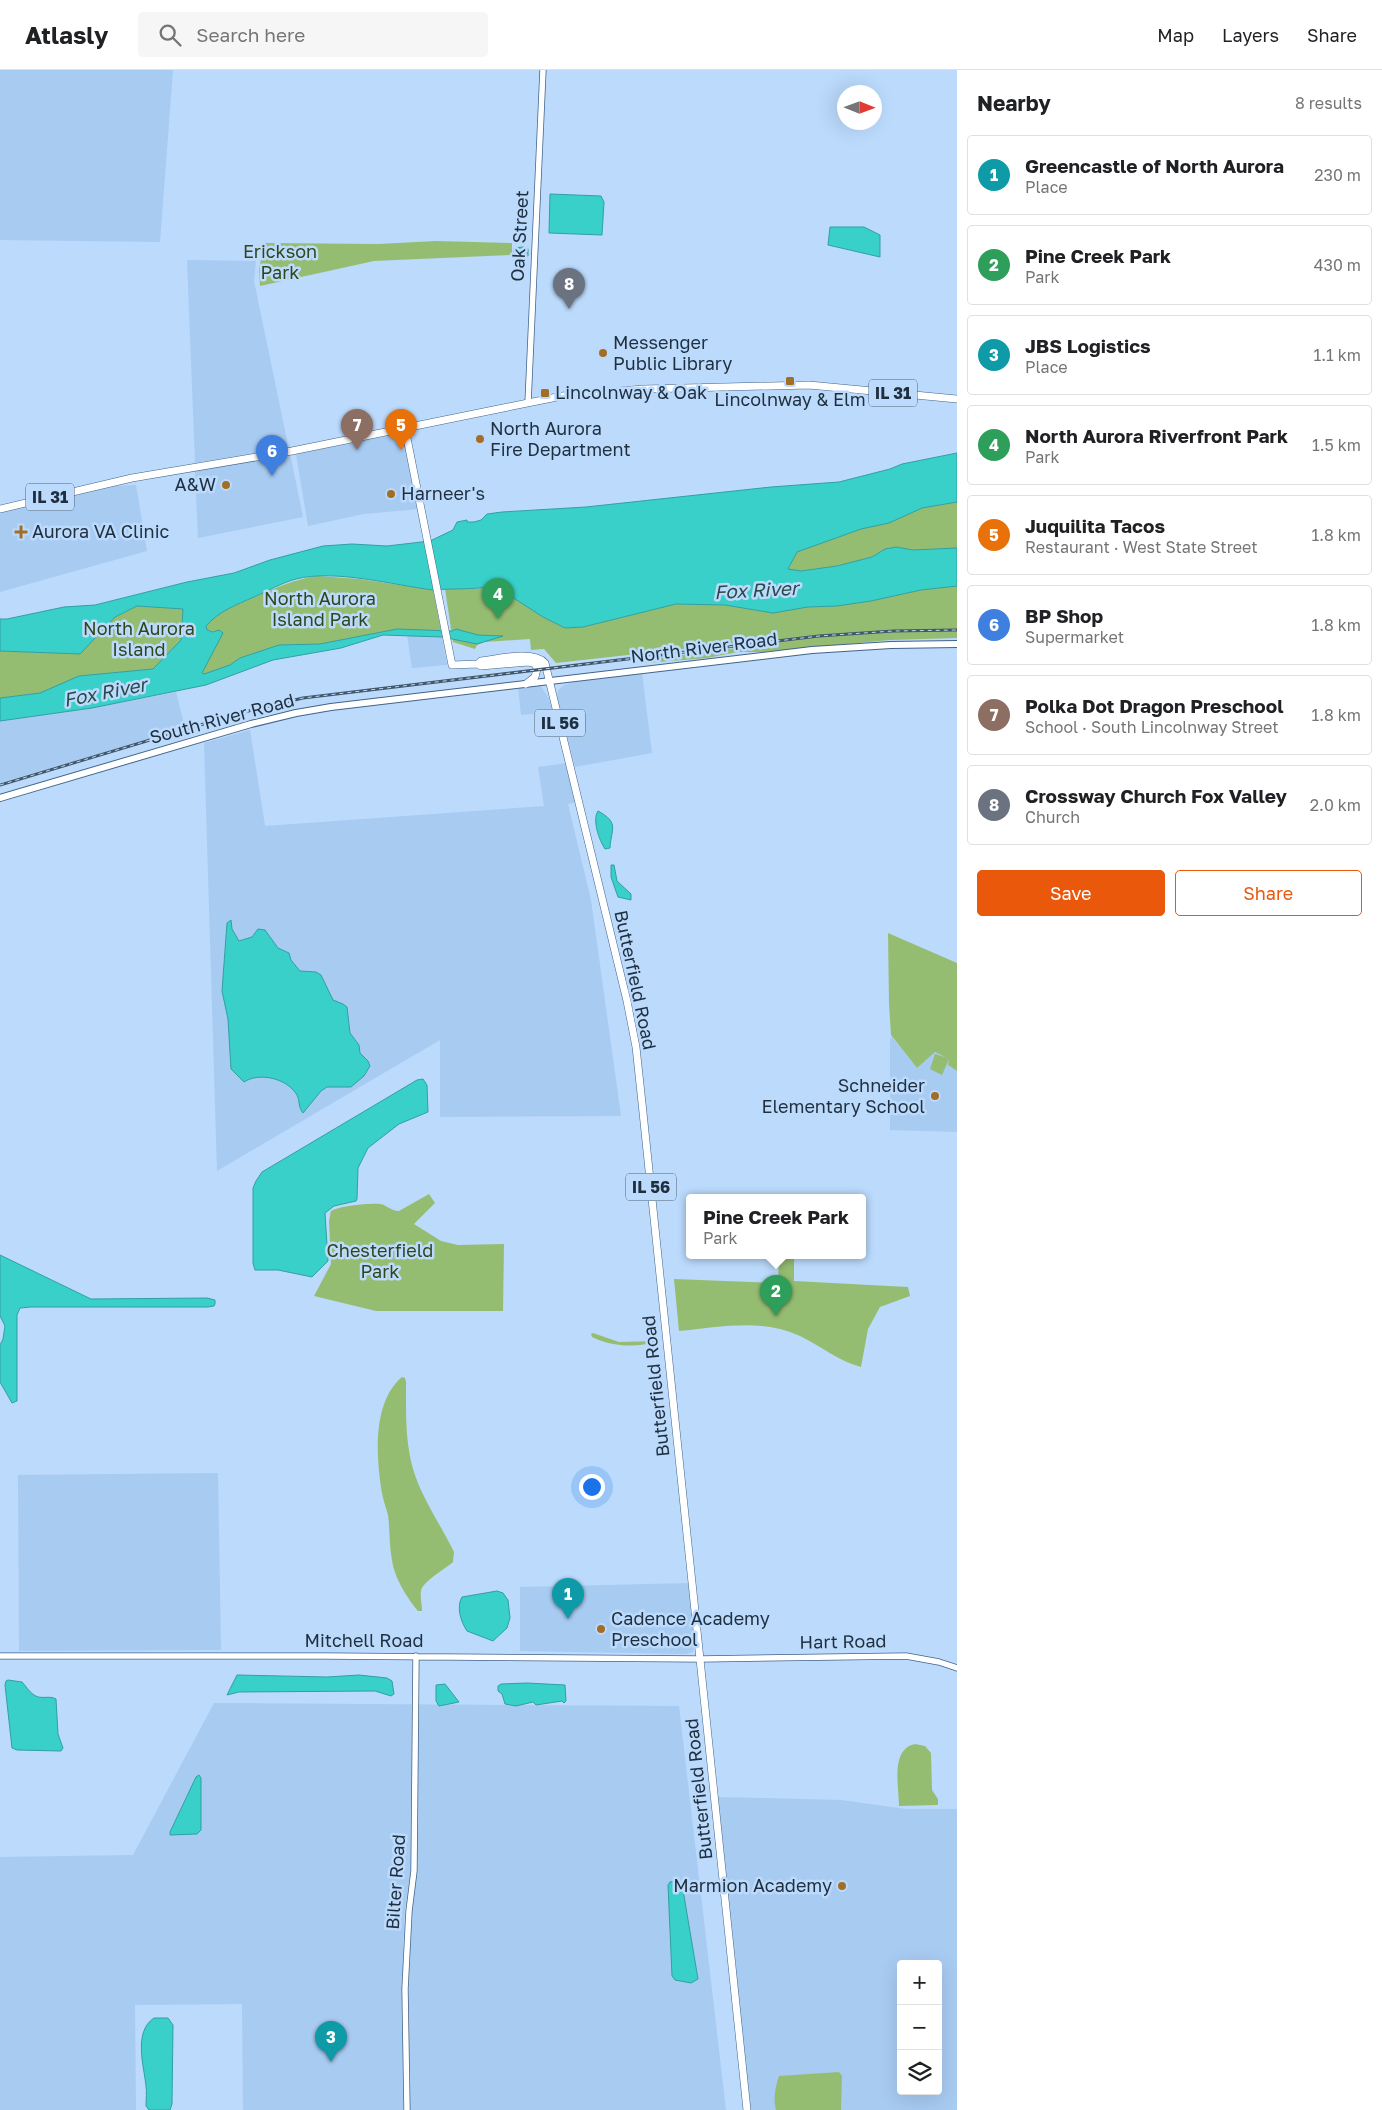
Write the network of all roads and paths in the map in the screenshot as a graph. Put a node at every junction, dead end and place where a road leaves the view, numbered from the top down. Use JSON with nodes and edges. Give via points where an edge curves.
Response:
{"nodes":[{"id":1,"x":542,"y":70,"type":"edge"},
{"id":2,"x":957,"y":399,"type":"edge"},
{"id":3,"x":528,"y":403,"type":"junction"},
{"id":4,"x":405,"y":428,"type":"junction"},
{"id":5,"x":0,"y":509,"type":"edge"},
{"id":6,"x":957,"y":644,"type":"edge"},
{"id":7,"x":478,"y":664,"type":"junction"},
{"id":8,"x":536,"y":664,"type":"junction"},
{"id":9,"x":546,"y":667,"type":"junction"},
{"id":10,"x":550,"y":682,"type":"junction"},
{"id":11,"x":526,"y":684,"type":"junction"},
{"id":12,"x":456,"y":692,"type":"joint"},
{"id":13,"x":0,"y":798,"type":"edge"},
{"id":14,"x":0,"y":1656,"type":"edge"},
{"id":15,"x":416,"y":1656,"type":"junction"},
{"id":16,"x":701,"y":1659,"type":"junction"},
{"id":17,"x":727,"y":1659,"type":"joint"},
{"id":18,"x":957,"y":1668,"type":"edge"},
{"id":19,"x":407,"y":2110,"type":"edge"},
{"id":20,"x":747,"y":2110,"type":"edge"}],
"edges":[{"from":1,"to":3,"type":"street","name":"Oak Street"},
{"from":2,"to":3,"type":"main road","number":"IL 31","via":[[792,386],[622,390]]},
{"from":3,"to":4,"type":"main road","number":"IL 31"},
{"from":4,"to":5,"type":"main road","number":"IL 31","via":[[132,478]]},
{"from":4,"to":7,"type":"main road","via":[[452,665]]},
{"from":6,"to":10,"type":"main road","name":"North River Road","via":[[822,649]]},
{"from":7,"to":8,"type":"main road"},
{"from":7,"to":9,"type":"main road","via":[[481,661],[530,656],[542,660]]},
{"from":8,"to":9,"type":"main road"},
{"from":8,"to":11,"type":"main road","via":[[535,677]]},
{"from":9,"to":10,"type":"main road","name":"Butterfield Road","number":"IL 56"},
{"from":10,"to":11,"type":"main road","name":"North River Road"},
{"from":10,"to":16,"type":"main road","name":"Butterfield Road","number":"IL 56","via":[[636,1047]]},
{"from":11,"to":12,"type":"main road","name":"North River Road"},
{"from":12,"to":13,"type":"main road","name":"South River Road","via":[[331,707],[271,718]]},
{"from":14,"to":15,"type":"street","name":"Mitchell Road"},
{"from":15,"to":16,"type":"street","name":"Mitchell Road"},
{"from":15,"to":19,"type":"street","name":"Bilter Road","via":[[414,1872],[406,1989]]},
{"from":16,"to":17,"type":"street","name":"Mitchell Road"},
{"from":16,"to":20,"type":"main road","name":"Butterfield Road","number":"IL 56"},
{"from":17,"to":18,"type":"street","name":"Hart Road","via":[[906,1656]]}]}
